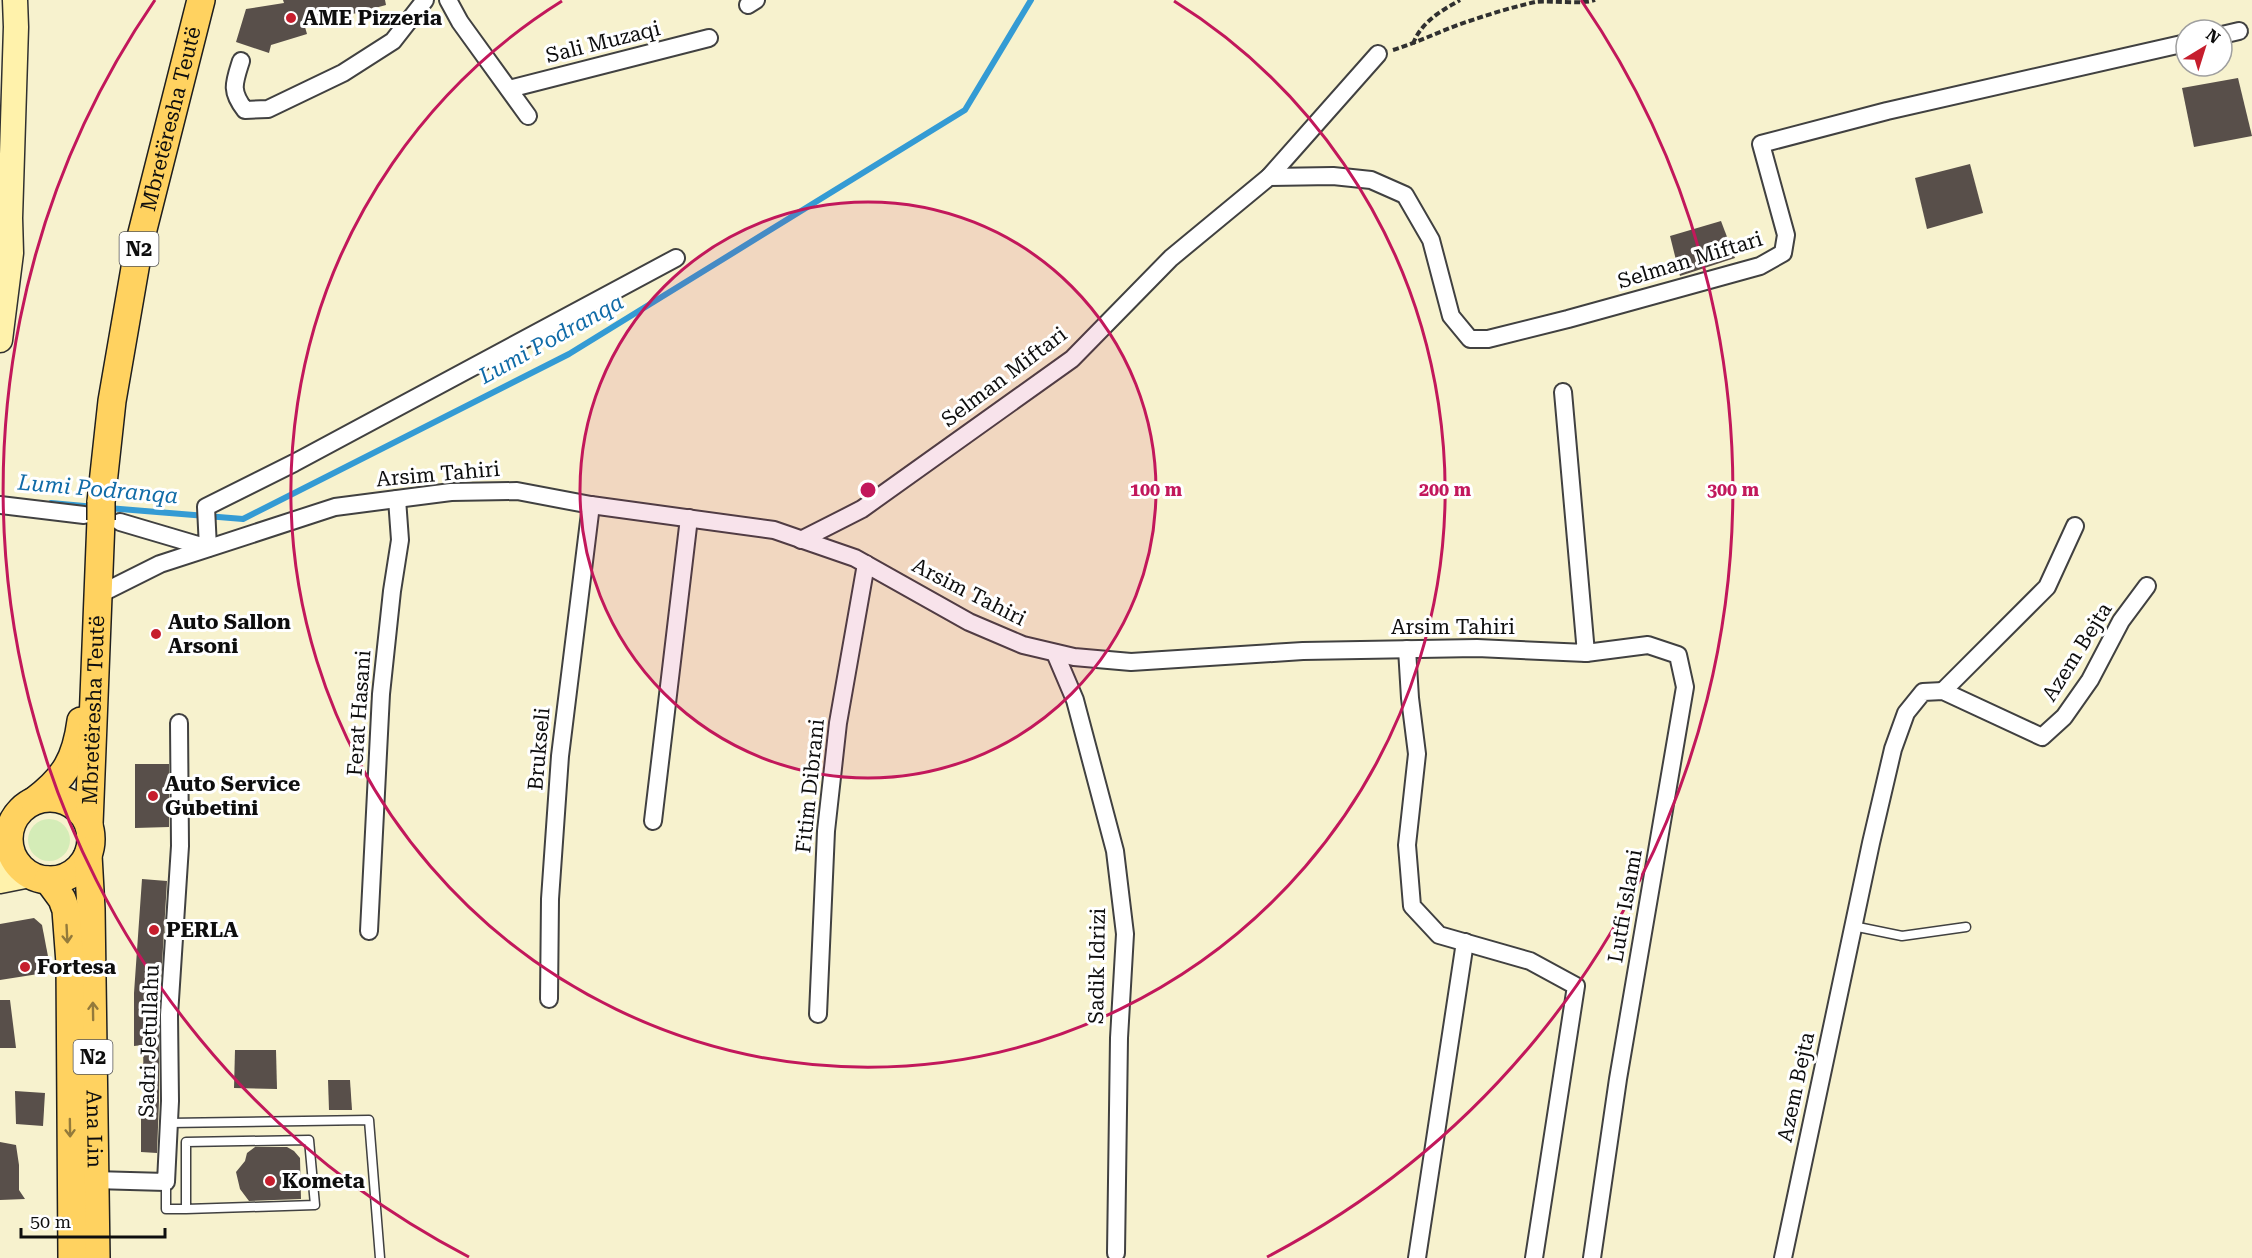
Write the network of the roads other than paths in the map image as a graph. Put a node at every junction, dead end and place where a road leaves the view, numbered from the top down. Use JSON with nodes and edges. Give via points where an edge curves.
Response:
{"nodes":[{"id":1,"x":15,"y":0,"type":"edge"},
{"id":2,"x":201,"y":0,"type":"edge"},
{"id":3,"x":425,"y":0,"type":"edge"},
{"id":4,"x":448,"y":0,"type":"edge"},
{"id":5,"x":2239,"y":31,"type":"dead end"},
{"id":6,"x":2234,"y":32,"type":"edge"},
{"id":7,"x":709,"y":39,"type":"dead end"},
{"id":8,"x":2174,"y":46,"type":"edge"},
{"id":9,"x":1378,"y":54,"type":"road end"},
{"id":10,"x":241,"y":61,"type":"dead end"},
{"id":11,"x":509,"y":89,"type":"junction"},
{"id":12,"x":528,"y":116,"type":"dead end"},
{"id":13,"x":1269,"y":177,"type":"junction"},
{"id":14,"x":5,"y":218,"type":"edge"},
{"id":15,"x":676,"y":258,"type":"dead end"},
{"id":16,"x":1,"y":328,"type":"edge"},
{"id":17,"x":1563,"y":392,"type":"dead end"},
{"id":18,"x":397,"y":499,"type":"junction"},
{"id":19,"x":0,"y":505,"type":"edge"},
{"id":20,"x":591,"y":505,"type":"junction"},
{"id":21,"x":102,"y":515,"type":"junction"},
{"id":22,"x":689,"y":518,"type":"junction"},
{"id":23,"x":2075,"y":526,"type":"dead end"},
{"id":24,"x":801,"y":540,"type":"junction"},
{"id":25,"x":208,"y":548,"type":"junction"},
{"id":26,"x":866,"y":564,"type":"junction"},
{"id":27,"x":2147,"y":586,"type":"dead end"},
{"id":28,"x":98,"y":595,"type":"junction"},
{"id":29,"x":1407,"y":649,"type":"junction"},
{"id":30,"x":1055,"y":653,"type":"junction"},
{"id":31,"x":1586,"y":653,"type":"junction"},
{"id":32,"x":1943,"y":691,"type":"junction"},
{"id":33,"x":179,"y":723,"type":"dead end"},
{"id":34,"x":34,"y":801,"type":"junction"},
{"id":35,"x":653,"y":822,"type":"dead end"},
{"id":36,"x":88,"y":824,"type":"junction"},
{"id":37,"x":5,"y":855,"type":"edge"},
{"id":38,"x":88,"y":855,"type":"junction"},
{"id":39,"x":39,"y":878,"type":"junction"},
{"id":40,"x":0,"y":881,"type":"edge"},
{"id":41,"x":1853,"y":926,"type":"junction"},
{"id":42,"x":1966,"y":927,"type":"dead end"},
{"id":43,"x":369,"y":932,"type":"dead end"},
{"id":44,"x":1465,"y":942,"type":"junction"},
{"id":45,"x":549,"y":999,"type":"dead end"},
{"id":46,"x":818,"y":1014,"type":"dead end"},
{"id":47,"x":169,"y":1123,"type":"junction"},
{"id":48,"x":94,"y":1180,"type":"junction"},
{"id":49,"x":166,"y":1182,"type":"junction"},
{"id":50,"x":186,"y":1209,"type":"junction"},
{"id":51,"x":1116,"y":1253,"type":"dead end"},
{"id":52,"x":72,"y":1258,"type":"edge"},
{"id":53,"x":96,"y":1258,"type":"edge"},
{"id":54,"x":380,"y":1258,"type":"edge"},
{"id":55,"x":1417,"y":1258,"type":"edge"},
{"id":56,"x":1534,"y":1258,"type":"edge"},
{"id":57,"x":1592,"y":1258,"type":"edge"},
{"id":58,"x":1783,"y":1258,"type":"edge"}],
"edges":[{"from":1,"to":14,"type":"street"},
{"from":2,"to":21,"type":"main road","name":"Mbretëresha Teutë","number":"N2","via":[[139,245],[112,400]]},
{"from":3,"to":10,"type":"street","via":[[393,40],[343,74],[268,109],[245,110],[235,98]]},
{"from":4,"to":11,"type":"street"},
{"from":5,"to":6,"type":"street"},
{"from":7,"to":11,"type":"street","name":"Sali Muzaqi"},
{"from":8,"to":13,"type":"street","name":"Selman Miftari","via":[[1761,144],[1786,235],[1784,253],[1760,266],[1488,339],[1470,339],[1451,316],[1431,240],[1405,195],[1371,180]]},
{"from":9,"to":13,"type":"street","name":"Selman Miftari"},
{"from":11,"to":12,"type":"street"},
{"from":13,"to":24,"type":"street","name":"Selman Miftari","via":[[1171,258],[1072,358],[862,509]]},
{"from":14,"to":16,"type":"street","via":[[11,253]]},
{"from":15,"to":25,"type":"street","via":[[206,507]]},
{"from":17,"to":31,"type":"street"},
{"from":18,"to":20,"type":"street","name":"Arsim Tahiri","via":[[451,492],[517,491]]},
{"from":18,"to":25,"type":"street","name":"Arsim Tahiri","via":[[335,507]]},
{"from":18,"to":43,"type":"street","name":"Ferat Hasani","via":[[400,540],[381,694]]},
{"from":19,"to":21,"type":"street"},
{"from":20,"to":22,"type":"street","name":"Arsim Tahiri"},
{"from":20,"to":45,"type":"street","name":"Brukseli","via":[[560,756],[550,899]]},
{"from":21,"to":25,"type":"street"},
{"from":21,"to":28,"type":"main road","name":"Mbretëresha Teutë","number":"N2"},
{"from":22,"to":24,"type":"street","name":"Arsim Tahiri","via":[[774,530]]},
{"from":22,"to":35,"type":"street"},
{"from":23,"to":32,"type":"street","name":"Azem Bejta","via":[[2047,587]]},
{"from":24,"to":26,"type":"street","name":"Arsim Tahiri"},
{"from":25,"to":28,"type":"street","name":"Arsim Tahiri","via":[[160,564]]},
{"from":26,"to":30,"type":"street","name":"Arsim Tahiri","via":[[969,622],[1023,645]]},
{"from":26,"to":46,"type":"street","name":"Fitim Dibrani","via":[[838,723],[826,831]]},
{"from":27,"to":32,"type":"street","name":"Azem Bejta","via":[[2121,621],[2090,680],[2064,717],[2042,737]]},
{"from":28,"to":34,"type":"main road","name":"Mbretëresha Teutë","number":"N2","via":[[77,747],[53,787]]},
{"from":28,"to":36,"type":"main road","name":"Mbretëresha Teutë","number":"N2"},
{"from":29,"to":30,"type":"street","name":"Arsim Tahiri","via":[[1131,662]]},
{"from":29,"to":31,"type":"street","name":"Arsim Tahiri"},
{"from":29,"to":44,"type":"street","via":[[1417,754],[1407,845],[1412,906],[1439,935]]},
{"from":30,"to":51,"type":"street","name":"Sadik Idrizi","via":[[1075,700],[1115,851],[1125,934],[1119,1038]]},
{"from":31,"to":57,"type":"street","name":"Lutfi Islami","via":[[1648,645],[1678,655],[1685,687],[1618,1079]]},
{"from":32,"to":41,"type":"street","name":"Azem Bejta","via":[[1923,692],[1906,713],[1893,749]]},
{"from":33,"to":47,"type":"street","name":"Sadri Jetullahu","via":[[180,846],[170,1015]]},
{"from":34,"to":36,"type":"main road","via":[[62,799],[78,809]]},
{"from":34,"to":37,"type":"main road","number":"N2","via":[[13,820]]},
{"from":36,"to":38,"type":"main road","number":"N2"},
{"from":37,"to":39,"type":"main road","number":"N2"},
{"from":38,"to":39,"type":"main road","via":[[72,874],[57,880]]},
{"from":48,"to":38,"type":"main road","name":"Ana Lin","number":"N2","one_way":true},
{"from":39,"to":40,"type":"street"},
{"from":39,"to":52,"type":"main road","name":"Ana Lin","number":"N2","one_way":true,"via":[[62,899],[66,910],[70,963]]},
{"from":41,"to":42,"type":"lane","via":[[1902,936]]},
{"from":41,"to":58,"type":"street","name":"Azem Bejta"},
{"from":44,"to":55,"type":"street"},
{"from":44,"to":56,"type":"street","via":[[1530,961],[1576,986]]},
{"from":47,"to":49,"type":"street","name":"Sadri Jetullahu"},
{"from":47,"to":54,"type":"lane","via":[[369,1120]]},
{"from":48,"to":49,"type":"street"},
{"from":48,"to":53,"type":"main road","name":"Ana Lin","number":"N2"},
{"from":49,"to":50,"type":"lane","via":[[166,1209]]},
{"from":50,"to":50,"type":"lane","via":[[186,1142],[309,1140],[315,1204]]}]}
